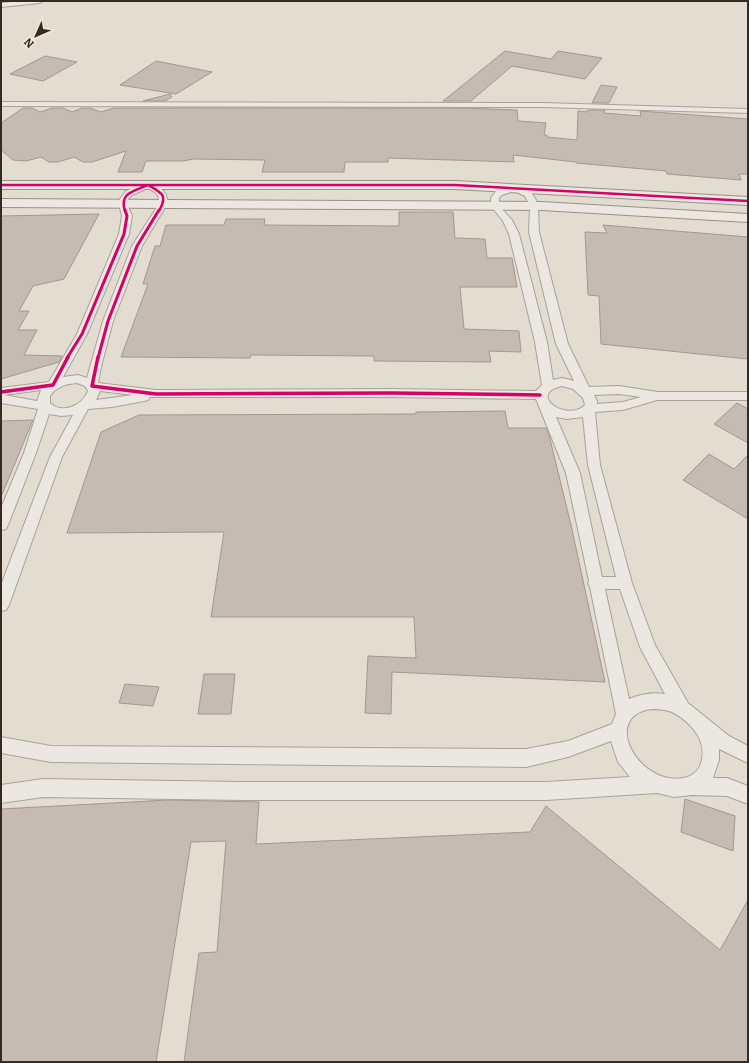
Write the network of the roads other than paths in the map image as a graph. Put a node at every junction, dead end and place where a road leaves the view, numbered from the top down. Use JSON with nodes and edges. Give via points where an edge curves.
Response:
{"nodes":[{"id":1,"x":40,"y":1,"type":"edge"},
{"id":2,"x":1,"y":5,"type":"edge"},
{"id":3,"x":1,"y":104,"type":"edge"},
{"id":4,"x":748,"y":111,"type":"edge"},
{"id":5,"x":1,"y":184,"type":"edge"},
{"id":6,"x":148,"y":185,"type":"junction"},
{"id":7,"x":514,"y":188,"type":"junction"},
{"id":8,"x":748,"y":201,"type":"edge"},
{"id":9,"x":1,"y":204,"type":"edge"},
{"id":10,"x":123,"y":204,"type":"junction"},
{"id":11,"x":163,"y":204,"type":"junction"},
{"id":12,"x":495,"y":206,"type":"junction"},
{"id":13,"x":534,"y":206,"type":"junction"},
{"id":14,"x":748,"y":218,"type":"edge"},
{"id":15,"x":53,"y":385,"type":"junction"},
{"id":16,"x":92,"y":386,"type":"junction"},
{"id":17,"x":585,"y":391,"type":"junction"},
{"id":18,"x":1,"y":392,"type":"edge"},
{"id":19,"x":156,"y":394,"type":"junction"},
{"id":20,"x":545,"y":396,"type":"junction"},
{"id":21,"x":658,"y":396,"type":"junction"},
{"id":22,"x":748,"y":396,"type":"edge"},
{"id":23,"x":1,"y":399,"type":"edge"},
{"id":24,"x":84,"y":405,"type":"junction"},
{"id":25,"x":45,"y":406,"type":"junction"},
{"id":26,"x":588,"y":408,"type":"junction"},
{"id":27,"x":1,"y":524,"type":"edge"},
{"id":28,"x":596,"y":583,"type":"junction"},
{"id":29,"x":625,"y":583,"type":"junction"},
{"id":30,"x":1,"y":605,"type":"edge"},
{"id":31,"x":682,"y":709,"type":"junction"},
{"id":32,"x":624,"y":713,"type":"junction"},
{"id":33,"x":696,"y":719,"type":"junction"},
{"id":34,"x":618,"y":730,"type":"junction"},
{"id":35,"x":1,"y":745,"type":"edge"},
{"id":36,"x":748,"y":755,"type":"edge"},
{"id":37,"x":656,"y":784,"type":"junction"},
{"id":38,"x":692,"y":786,"type":"junction"},
{"id":39,"x":1,"y":794,"type":"edge"},
{"id":40,"x":748,"y":795,"type":"edge"}],
"edges":[{"from":1,"to":2,"type":"street"},
{"from":3,"to":4,"type":"street","via":[[535,105]]},
{"from":5,"to":6,"type":"street"},
{"from":6,"to":7,"type":"street","via":[[455,185]]},
{"from":6,"to":10,"type":"street","via":[[129,193]]},
{"from":6,"to":11,"type":"street","via":[[160,192],[164,198]]},
{"from":7,"to":8,"type":"street"},
{"from":7,"to":12,"type":"street","via":[[499,193],[494,198]]},
{"from":7,"to":13,"type":"street","via":[[528,194]]},
{"from":9,"to":10,"type":"street"},
{"from":10,"to":11,"type":"street"},
{"from":10,"to":15,"type":"street","via":[[127,216],[124,234],[82,334]]},
{"from":11,"to":12,"type":"street"},
{"from":11,"to":16,"type":"street","via":[[137,246],[108,321]]},
{"from":12,"to":13,"type":"street"},
{"from":12,"to":20,"type":"street","via":[[507,220],[514,234],[541,342]]},
{"from":13,"to":14,"type":"street"},
{"from":13,"to":17,"type":"street","via":[[534,232],[562,344]]},
{"from":15,"to":16,"type":"street","via":[[78,379]]},
{"from":15,"to":18,"type":"street"},
{"from":15,"to":25,"type":"street","via":[[43,398]]},
{"from":16,"to":19,"type":"street"},
{"from":16,"to":24,"type":"street","via":[[93,396]]},
{"from":17,"to":20,"type":"street","via":[[576,385],[554,383]]},
{"from":17,"to":21,"type":"street","via":[[619,390]]},
{"from":17,"to":26,"type":"street","via":[[591,403]]},
{"from":19,"to":20,"type":"street","via":[[392,393]]},
{"from":19,"to":24,"type":"street","via":[[112,403]]},
{"from":20,"to":26,"type":"street","via":[[553,412],[569,415],[583,413]]},
{"from":20,"to":28,"type":"street","via":[[572,473]]},
{"from":21,"to":22,"type":"street"},
{"from":21,"to":26,"type":"street","via":[[616,409]]},
{"from":23,"to":25,"type":"street"},
{"from":24,"to":25,"type":"street","via":[[62,412]]},
{"from":24,"to":30,"type":"street","via":[[56,457]]},
{"from":25,"to":27,"type":"street","via":[[30,454]]},
{"from":26,"to":29,"type":"street","via":[[594,465]]},
{"from":28,"to":29,"type":"street"},
{"from":28,"to":32,"type":"street"},
{"from":29,"to":31,"type":"street","via":[[648,647]]},
{"from":31,"to":32,"type":"street","via":[[666,702],[651,701],[636,704]]},
{"from":31,"to":33,"type":"street"},
{"from":32,"to":34,"type":"street"},
{"from":33,"to":36,"type":"street","via":[[724,742]]},
{"from":33,"to":38,"type":"street","via":[[706,733],[711,747],[711,762],[704,778]]},
{"from":34,"to":35,"type":"street","via":[[568,749],[526,758],[51,754]]},
{"from":34,"to":37,"type":"street","via":[[619,746],[626,761],[639,774]]},
{"from":37,"to":38,"type":"street","via":[[673,788]]},
{"from":37,"to":39,"type":"street","via":[[546,791],[43,788]]},
{"from":38,"to":40,"type":"street","via":[[727,787]]}]}
